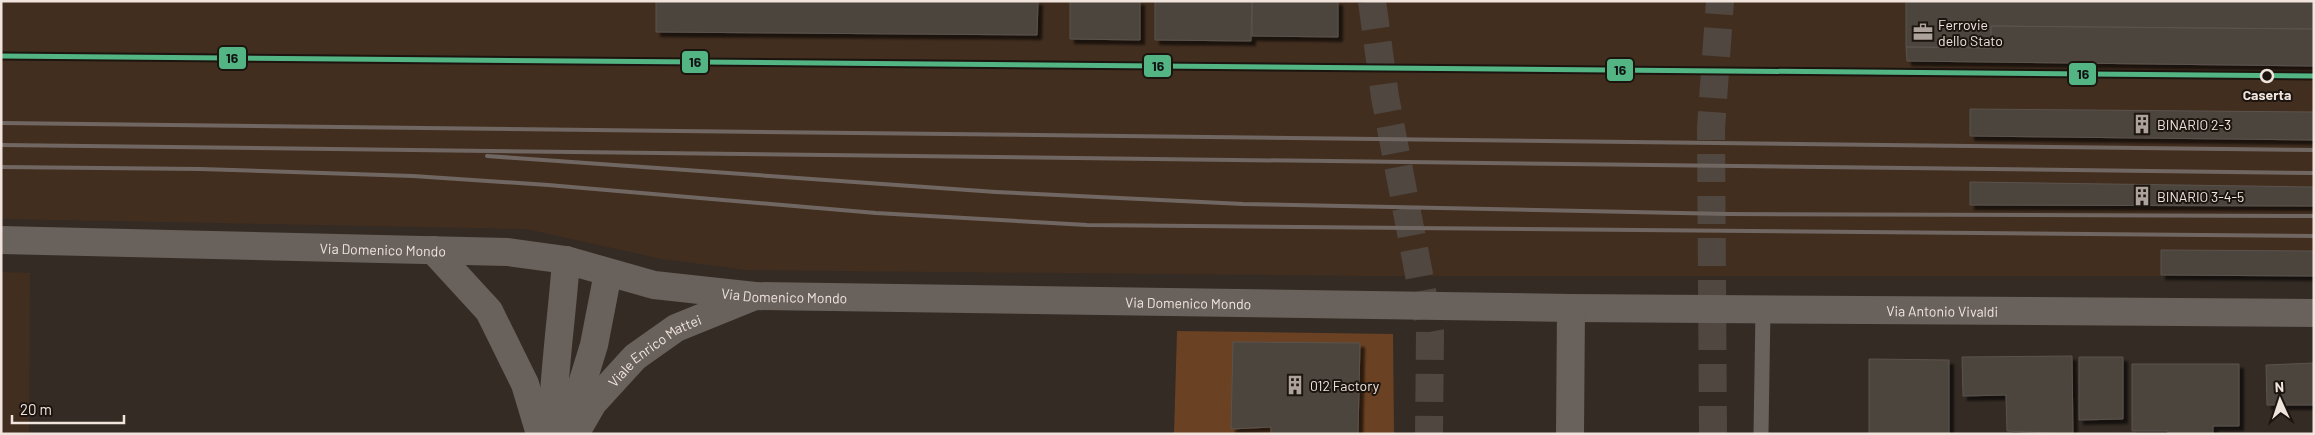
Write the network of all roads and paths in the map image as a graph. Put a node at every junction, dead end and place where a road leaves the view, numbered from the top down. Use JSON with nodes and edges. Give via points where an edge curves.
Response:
{"nodes":[{"id":1,"x":1,"y":240,"type":"edge"},
{"id":2,"x":433,"y":250,"type":"junction"},
{"id":3,"x":566,"y":260,"type":"junction"},
{"id":4,"x":608,"y":273,"type":"junction"},
{"id":5,"x":755,"y":296,"type":"junction"},
{"id":6,"x":1571,"y":308,"type":"junction"},
{"id":7,"x":1762,"y":309,"type":"junction"},
{"id":8,"x":2314,"y":313,"type":"edge"},
{"id":9,"x":540,"y":434,"type":"edge"},
{"id":10,"x":552,"y":434,"type":"edge"},
{"id":11,"x":566,"y":434,"type":"edge"},
{"id":12,"x":575,"y":434,"type":"edge"},
{"id":13,"x":1570,"y":434,"type":"edge"},
{"id":14,"x":1761,"y":434,"type":"edge"}],
"edges":[{"from":1,"to":2,"type":"street","name":"Via Domenico Mondo"},
{"from":2,"to":3,"type":"street","name":"Via Domenico Mondo","via":[[508,252]]},
{"from":2,"to":9,"type":"street","via":[[489,310],[525,384]]},
{"from":3,"to":4,"type":"street","name":"Via Domenico Mondo"},
{"from":3,"to":10,"type":"street","via":[[555,360]]},
{"from":4,"to":5,"type":"street","name":"Via Domenico Mondo","via":[[654,285]]},
{"from":4,"to":11,"type":"street","name":"Viale Enrico Mattei","via":[[594,345]]},
{"from":5,"to":6,"type":"street","name":"Via Domenico Mondo"},
{"from":5,"to":12,"type":"street","name":"Viale Enrico Mattei","via":[[676,328],[635,357],[593,403]]},
{"from":6,"to":7,"type":"street","name":"Via Antonio Vivaldi"},
{"from":6,"to":13,"type":"street"},
{"from":7,"to":8,"type":"street","name":"Via Antonio Vivaldi"},
{"from":7,"to":14,"type":"lane"}]}
